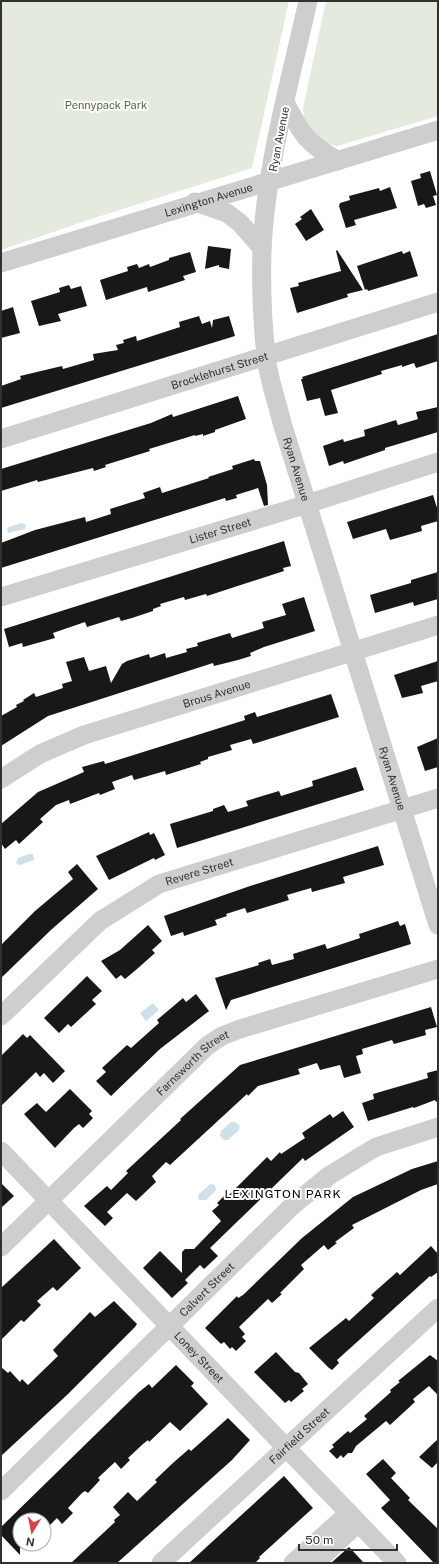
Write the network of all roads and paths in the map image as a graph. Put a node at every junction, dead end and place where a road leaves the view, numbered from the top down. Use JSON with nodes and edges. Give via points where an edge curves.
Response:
{"nodes":[{"id":1,"x":308,"y":1,"type":"edge"},
{"id":2,"x":286,"y":104,"type":"junction"},
{"id":3,"x":438,"y":130,"type":"edge"},
{"id":4,"x":338,"y":161,"type":"junction"},
{"id":5,"x":270,"y":180,"type":"junction"},
{"id":6,"x":195,"y":202,"type":"junction"},
{"id":7,"x":262,"y":248,"type":"junction"},
{"id":8,"x":1,"y":263,"type":"edge"},
{"id":9,"x":438,"y":302,"type":"edge"},
{"id":10,"x":266,"y":357,"type":"junction"},
{"id":11,"x":1,"y":439,"type":"edge"},
{"id":12,"x":438,"y":462,"type":"edge"},
{"id":13,"x":307,"y":503,"type":"junction"},
{"id":14,"x":1,"y":596,"type":"edge"},
{"id":15,"x":438,"y":625,"type":"edge"},
{"id":16,"x":354,"y":651,"type":"junction"},
{"id":17,"x":1,"y":779,"type":"edge"},
{"id":18,"x":438,"y":798,"type":"edge"},
{"id":19,"x":403,"y":808,"type":"junction"},
{"id":20,"x":438,"y":925,"type":"edge"},
{"id":21,"x":438,"y":969,"type":"edge"},
{"id":22,"x":1,"y":1016,"type":"edge"},
{"id":23,"x":438,"y":1127,"type":"edge"},
{"id":24,"x":1,"y":1151,"type":"edge"},
{"id":25,"x":49,"y":1200,"type":"junction"},
{"id":26,"x":1,"y":1247,"type":"edge"},
{"id":27,"x":438,"y":1308,"type":"edge"},
{"id":28,"x":170,"y":1327,"type":"junction"},
{"id":29,"x":286,"y":1448,"type":"junction"},
{"id":30,"x":1,"y":1491,"type":"edge"},
{"id":31,"x":354,"y":1518,"type":"junction"},
{"id":32,"x":161,"y":1563,"type":"edge"},
{"id":33,"x":293,"y":1563,"type":"edge"},
{"id":34,"x":315,"y":1563,"type":"edge"},
{"id":35,"x":397,"y":1563,"type":"edge"}],
"edges":[{"from":1,"to":2,"type":"street","name":"Ryan Avenue"},
{"from":2,"to":4,"type":"street","via":[[300,131],[316,148]]},
{"from":2,"to":5,"type":"street","name":"Ryan Avenue"},
{"from":3,"to":4,"type":"street","name":"Lexington Avenue"},
{"from":4,"to":5,"type":"street","name":"Lexington Avenue"},
{"from":5,"to":6,"type":"street","name":"Lexington Avenue"},
{"from":5,"to":7,"type":"street","name":"Ryan Avenue"},
{"from":6,"to":7,"type":"street","via":[[227,213],[240,223]]},
{"from":6,"to":8,"type":"street","name":"Lexington Avenue"},
{"from":7,"to":10,"type":"street","name":"Ryan Avenue","via":[[261,293]]},
{"from":9,"to":10,"type":"street","name":"Brocklehurst Street"},
{"from":10,"to":11,"type":"street","name":"Brocklehurst Street"},
{"from":10,"to":13,"type":"street","name":"Ryan Avenue","via":[[282,423]]},
{"from":12,"to":13,"type":"street","name":"Lister Street"},
{"from":13,"to":14,"type":"street","name":"Lister Street"},
{"from":13,"to":16,"type":"street","name":"Ryan Avenue"},
{"from":15,"to":16,"type":"street","name":"Brous Avenue"},
{"from":16,"to":17,"type":"street","name":"Brous Avenue","via":[[84,735],[40,754]]},
{"from":16,"to":19,"type":"street","name":"Ryan Avenue"},
{"from":18,"to":19,"type":"street","name":"Revere Street"},
{"from":19,"to":20,"type":"street","name":"Ryan Avenue"},
{"from":19,"to":22,"type":"street","name":"Revere Street","via":[[152,887],[100,921]]},
{"from":21,"to":25,"type":"street","name":"Farnsworth Street","via":[[222,1036],[208,1045]]},
{"from":23,"to":28,"type":"street","name":"Calvert Street","via":[[376,1148],[330,1175],[293,1204]]},
{"from":24,"to":25,"type":"street","name":"Loney Street"},
{"from":25,"to":26,"type":"street","name":"Farnsworth Street"},
{"from":25,"to":28,"type":"street","name":"Loney Street"},
{"from":27,"to":29,"type":"street","name":"Fairfield Street"},
{"from":28,"to":29,"type":"street","name":"Loney Street"},
{"from":28,"to":30,"type":"street","name":"Calvert Street"},
{"from":29,"to":31,"type":"street","name":"Loney Street"},
{"from":29,"to":32,"type":"street","name":"Fairfield Street"},
{"from":31,"to":33,"type":"street"},
{"from":31,"to":34,"type":"street"},
{"from":31,"to":35,"type":"street","name":"Loney Street"}]}
